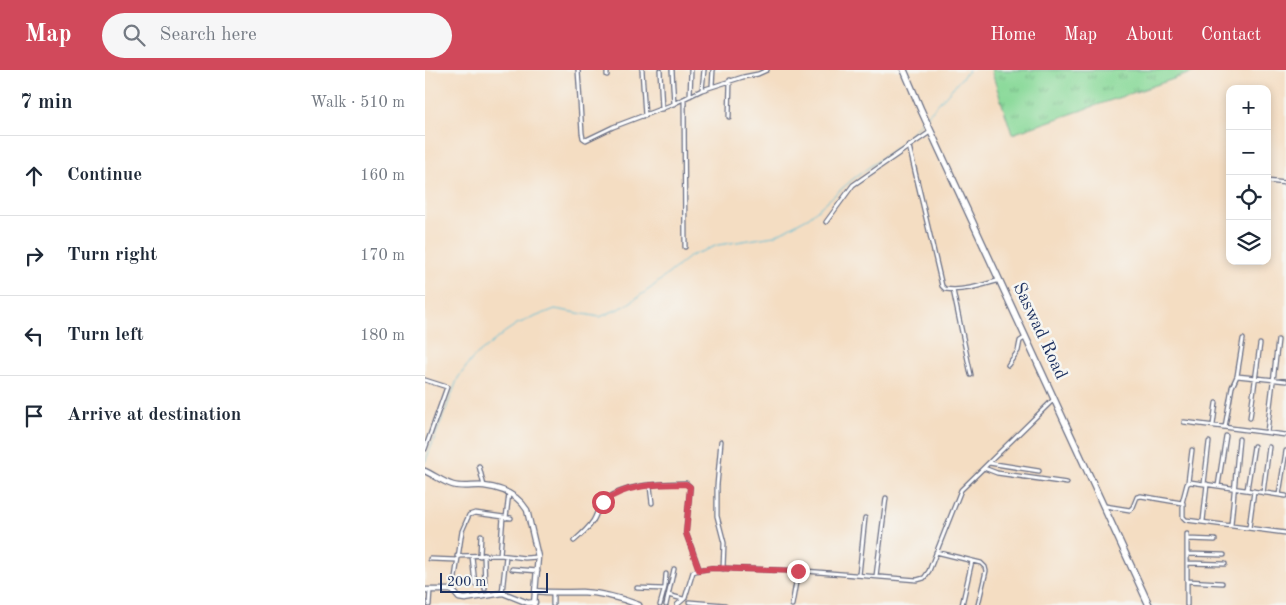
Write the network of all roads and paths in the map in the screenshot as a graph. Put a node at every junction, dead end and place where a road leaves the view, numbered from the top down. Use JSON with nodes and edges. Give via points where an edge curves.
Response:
{"nodes":[{"id":1,"x":578,"y":70,"type":"edge"},
{"id":2,"x":607,"y":70,"type":"edge"},
{"id":3,"x":642,"y":70,"type":"edge"},
{"id":4,"x":660,"y":70,"type":"edge"},
{"id":5,"x":672,"y":70,"type":"edge"},
{"id":6,"x":691,"y":70,"type":"edge"},
{"id":7,"x":704,"y":70,"type":"edge"},
{"id":8,"x":713,"y":70,"type":"edge"},
{"id":9,"x":767,"y":70,"type":"edge"},
{"id":10,"x":905,"y":70,"type":"edge"},
{"id":11,"x":607,"y":75,"type":"dead end"},
{"id":12,"x":730,"y":80,"type":"junction"},
{"id":13,"x":712,"y":86,"type":"junction"},
{"id":14,"x":702,"y":90,"type":"junction"},
{"id":15,"x":690,"y":96,"type":"junction"},
{"id":16,"x":684,"y":99,"type":"junction"},
{"id":17,"x":674,"y":104,"type":"junction"},
{"id":18,"x":662,"y":109,"type":"junction"},
{"id":19,"x":645,"y":116,"type":"junction"},
{"id":20,"x":729,"y":117,"type":"dead end"},
{"id":21,"x":931,"y":131,"type":"junction"},
{"id":22,"x":909,"y":146,"type":"junction"},
{"id":23,"x":1271,"y":181,"type":"edge"},
{"id":24,"x":1286,"y":183,"type":"edge"},
{"id":25,"x":826,"y":222,"type":"dead end"},
{"id":26,"x":685,"y":247,"type":"dead end"},
{"id":27,"x":1000,"y":280,"type":"junction"},
{"id":28,"x":953,"y":290,"type":"junction"},
{"id":29,"x":1026,"y":337,"type":"junction"},
{"id":30,"x":1243,"y":339,"type":"dead end"},
{"id":31,"x":1279,"y":340,"type":"dead end"},
{"id":32,"x":1260,"y":344,"type":"dead end"},
{"id":33,"x":1008,"y":365,"type":"dead end"},
{"id":34,"x":971,"y":376,"type":"dead end"},
{"id":35,"x":1237,"y":376,"type":"junction"},
{"id":36,"x":1255,"y":378,"type":"junction"},
{"id":37,"x":425,"y":380,"type":"edge"},
{"id":38,"x":1274,"y":380,"type":"junction"},
{"id":39,"x":1286,"y":380,"type":"edge"},
{"id":40,"x":1055,"y":399,"type":"junction"},
{"id":41,"x":1216,"y":404,"type":"dead end"},
{"id":42,"x":1250,"y":418,"type":"dead end"},
{"id":43,"x":1184,"y":422,"type":"dead end"},
{"id":44,"x":1213,"y":426,"type":"junction"},
{"id":45,"x":1225,"y":427,"type":"junction"},
{"id":46,"x":1267,"y":432,"type":"junction"},
{"id":47,"x":1286,"y":435,"type":"edge"},
{"id":48,"x":1226,"y":436,"type":"dead end"},
{"id":49,"x":1239,"y":439,"type":"dead end"},
{"id":50,"x":721,"y":440,"type":"dead end"},
{"id":51,"x":1209,"y":442,"type":"dead end"},
{"id":52,"x":1254,"y":446,"type":"dead end"},
{"id":53,"x":1269,"y":447,"type":"dead end"},
{"id":54,"x":425,"y":449,"type":"edge"},
{"id":55,"x":1192,"y":450,"type":"dead end"},
{"id":56,"x":1286,"y":451,"type":"edge"},
{"id":57,"x":989,"y":463,"type":"junction"},
{"id":58,"x":479,"y":466,"type":"dead end"},
{"id":59,"x":984,"y":468,"type":"junction"},
{"id":60,"x":426,"y":471,"type":"edge"},
{"id":61,"x":1039,"y":471,"type":"dead end"},
{"id":62,"x":1188,"y":482,"type":"junction"},
{"id":63,"x":1067,"y":483,"type":"dead end"},
{"id":64,"x":1206,"y":484,"type":"junction"},
{"id":65,"x":484,"y":486,"type":"junction"},
{"id":66,"x":650,"y":486,"type":"junction"},
{"id":67,"x":1218,"y":486,"type":"junction"},
{"id":68,"x":1235,"y":488,"type":"junction"},
{"id":69,"x":1247,"y":490,"type":"junction"},
{"id":70,"x":1254,"y":491,"type":"junction"},
{"id":71,"x":1263,"y":492,"type":"junction"},
{"id":72,"x":509,"y":493,"type":"junction"},
{"id":73,"x":1279,"y":495,"type":"junction"},
{"id":74,"x":1286,"y":496,"type":"edge"},
{"id":75,"x":886,"y":498,"type":"dead end"},
{"id":76,"x":1183,"y":502,"type":"junction"},
{"id":77,"x":652,"y":504,"type":"dead end"},
{"id":78,"x":1105,"y":506,"type":"junction"},
{"id":79,"x":504,"y":518,"type":"junction"},
{"id":80,"x":511,"y":518,"type":"dead end"},
{"id":81,"x":865,"y":518,"type":"dead end"},
{"id":82,"x":1203,"y":521,"type":"junction"},
{"id":83,"x":1231,"y":525,"type":"junction"},
{"id":84,"x":1249,"y":528,"type":"junction"},
{"id":85,"x":1286,"y":533,"type":"edge"},
{"id":86,"x":1187,"y":534,"type":"dead end"},
{"id":87,"x":481,"y":535,"type":"dead end"},
{"id":88,"x":1187,"y":539,"type":"junction"},
{"id":89,"x":1215,"y":540,"type":"dead end"},
{"id":90,"x":574,"y":541,"type":"dead end"},
{"id":91,"x":937,"y":552,"type":"junction"},
{"id":92,"x":1187,"y":554,"type":"junction"},
{"id":93,"x":482,"y":555,"type":"junction"},
{"id":94,"x":500,"y":555,"type":"junction"},
{"id":95,"x":1224,"y":555,"type":"dead end"},
{"id":96,"x":472,"y":556,"type":"junction"},
{"id":97,"x":506,"y":556,"type":"junction"},
{"id":98,"x":538,"y":557,"type":"junction"},
{"id":99,"x":457,"y":558,"type":"junction"},
{"id":100,"x":430,"y":559,"type":"dead end"},
{"id":101,"x":972,"y":561,"type":"junction"},
{"id":102,"x":1187,"y":563,"type":"junction"},
{"id":103,"x":1225,"y":564,"type":"dead end"},
{"id":104,"x":512,"y":569,"type":"dead end"},
{"id":105,"x":673,"y":569,"type":"dead end"},
{"id":106,"x":723,"y":569,"type":"junction"},
{"id":107,"x":699,"y":570,"type":"junction"},
{"id":108,"x":537,"y":571,"type":"junction"},
{"id":109,"x":798,"y":571,"type":"junction"},
{"id":110,"x":666,"y":574,"type":"dead end"},
{"id":111,"x":859,"y":575,"type":"junction"},
{"id":112,"x":876,"y":576,"type":"junction"},
{"id":113,"x":1187,"y":581,"type":"junction"},
{"id":114,"x":1223,"y":583,"type":"dead end"},
{"id":115,"x":475,"y":584,"type":"dead end"},
{"id":116,"x":637,"y":588,"type":"dead end"},
{"id":117,"x":485,"y":589,"type":"dead end"},
{"id":118,"x":664,"y":589,"type":"junction"},
{"id":119,"x":428,"y":590,"type":"edge"},
{"id":120,"x":453,"y":591,"type":"junction"},
{"id":121,"x":535,"y":591,"type":"junction"},
{"id":122,"x":502,"y":593,"type":"junction"},
{"id":123,"x":553,"y":593,"type":"junction"},
{"id":124,"x":668,"y":595,"type":"junction"},
{"id":125,"x":684,"y":599,"type":"junction"},
{"id":126,"x":691,"y":603,"type":"edge"},
{"id":127,"x":535,"y":604,"type":"edge"},
{"id":128,"x":429,"y":605,"type":"edge"},
{"id":129,"x":553,"y":605,"type":"edge"},
{"id":130,"x":639,"y":605,"type":"edge"},
{"id":131,"x":660,"y":605,"type":"edge"},
{"id":132,"x":666,"y":605,"type":"edge"},
{"id":133,"x":677,"y":605,"type":"edge"},
{"id":134,"x":725,"y":605,"type":"edge"},
{"id":135,"x":792,"y":605,"type":"edge"},
{"id":136,"x":962,"y":605,"type":"edge"},
{"id":137,"x":978,"y":605,"type":"edge"},
{"id":138,"x":1149,"y":605,"type":"edge"},
{"id":139,"x":1187,"y":605,"type":"edge"}],
"edges":[{"from":1,"to":19,"type":"street","via":[[583,138],[589,139]]},
{"from":2,"to":11,"type":"street"},
{"from":3,"to":19,"type":"street"},
{"from":4,"to":18,"type":"street"},
{"from":5,"to":17,"type":"street"},
{"from":6,"to":15,"type":"street"},
{"from":7,"to":14,"type":"street"},
{"from":8,"to":13,"type":"street"},
{"from":9,"to":12,"type":"street"},
{"from":10,"to":21,"type":"highway","name":"Saswad Road"},
{"from":12,"to":13,"type":"street"},
{"from":12,"to":20,"type":"street"},
{"from":13,"to":14,"type":"street"},
{"from":14,"to":15,"type":"street"},
{"from":15,"to":16,"type":"street"},
{"from":16,"to":17,"type":"street"},
{"from":16,"to":26,"type":"street"},
{"from":17,"to":18,"type":"street"},
{"from":18,"to":19,"type":"street"},
{"from":21,"to":22,"type":"street"},
{"from":21,"to":27,"type":"highway","name":"Saswad Road"},
{"from":22,"to":25,"type":"street","via":[[853,185]]},
{"from":22,"to":28,"type":"street","via":[[942,286]]},
{"from":23,"to":24,"type":"street"},
{"from":27,"to":28,"type":"street"},
{"from":27,"to":29,"type":"highway","name":"Saswad Road"},
{"from":28,"to":34,"type":"street"},
{"from":29,"to":33,"type":"street","via":[[1020,341],[1018,351]]},
{"from":29,"to":40,"type":"highway","name":"Saswad Road"},
{"from":30,"to":35,"type":"street"},
{"from":31,"to":38,"type":"street"},
{"from":32,"to":36,"type":"street"},
{"from":35,"to":36,"type":"street"},
{"from":35,"to":45,"type":"street"},
{"from":36,"to":38,"type":"street"},
{"from":36,"to":42,"type":"street"},
{"from":37,"to":54,"type":"street","via":[[447,387]]},
{"from":38,"to":39,"type":"street"},
{"from":38,"to":46,"type":"street"},
{"from":40,"to":57,"type":"street"},
{"from":40,"to":78,"type":"highway","name":"Saswad Road"},
{"from":41,"to":44,"type":"street"},
{"from":43,"to":44,"type":"street"},
{"from":44,"to":45,"type":"street"},
{"from":45,"to":46,"type":"street"},
{"from":46,"to":47,"type":"street"},
{"from":48,"to":67,"type":"street"},
{"from":49,"to":68,"type":"street"},
{"from":50,"to":106,"type":"street","via":[[717,516],[724,543]]},
{"from":51,"to":64,"type":"street"},
{"from":52,"to":69,"type":"street"},
{"from":53,"to":71,"type":"street"},
{"from":55,"to":62,"type":"street"},
{"from":56,"to":73,"type":"street"},
{"from":57,"to":59,"type":"street"},
{"from":57,"to":61,"type":"street"},
{"from":58,"to":65,"type":"street"},
{"from":59,"to":63,"type":"street","via":[[997,473]]},
{"from":59,"to":91,"type":"street","via":[[961,490]]},
{"from":60,"to":65,"type":"street","via":[[452,484]]},
{"from":62,"to":64,"type":"street"},
{"from":62,"to":76,"type":"street"},
{"from":64,"to":67,"type":"street"},
{"from":64,"to":82,"type":"street"},
{"from":65,"to":72,"type":"street"},
{"from":66,"to":77,"type":"street"},
{"from":66,"to":90,"type":"street","via":[[626,489],[606,500],[593,521]]},
{"from":66,"to":107,"type":"street","via":[[689,484],[686,533]]},
{"from":67,"to":68,"type":"street"},
{"from":68,"to":69,"type":"street"},
{"from":68,"to":83,"type":"street"},
{"from":69,"to":70,"type":"street"},
{"from":70,"to":71,"type":"street"},
{"from":70,"to":84,"type":"street"},
{"from":71,"to":73,"type":"street"},
{"from":72,"to":79,"type":"street"},
{"from":72,"to":98,"type":"street","via":[[527,510]]},
{"from":73,"to":74,"type":"street"},
{"from":75,"to":112,"type":"street"},
{"from":76,"to":78,"type":"street","via":[[1141,496],[1137,497],[1130,510]]},
{"from":76,"to":82,"type":"street","via":[[1184,519]]},
{"from":78,"to":138,"type":"highway","name":"Saswad Road"},
{"from":79,"to":80,"type":"street"},
{"from":79,"to":94,"type":"street"},
{"from":79,"to":99,"type":"street","via":[[475,513],[469,515]]},
{"from":81,"to":111,"type":"street"},
{"from":82,"to":83,"type":"street"},
{"from":83,"to":84,"type":"street"},
{"from":84,"to":85,"type":"street"},
{"from":86,"to":88,"type":"street"},
{"from":87,"to":93,"type":"street"},
{"from":88,"to":89,"type":"street"},
{"from":88,"to":92,"type":"street"},
{"from":91,"to":101,"type":"street"},
{"from":91,"to":112,"type":"street","via":[[925,578]]},
{"from":92,"to":95,"type":"street"},
{"from":92,"to":102,"type":"street"},
{"from":93,"to":94,"type":"street"},
{"from":93,"to":96,"type":"street"},
{"from":93,"to":117,"type":"street"},
{"from":94,"to":97,"type":"street"},
{"from":96,"to":99,"type":"street"},
{"from":96,"to":115,"type":"street"},
{"from":97,"to":98,"type":"street"},
{"from":97,"to":122,"type":"street"},
{"from":98,"to":108,"type":"street"},
{"from":99,"to":100,"type":"street"},
{"from":99,"to":120,"type":"street"},
{"from":101,"to":136,"type":"street"},
{"from":101,"to":137,"type":"street","via":[[981,563],[986,571]]},
{"from":102,"to":103,"type":"street"},
{"from":102,"to":113,"type":"street"},
{"from":104,"to":108,"type":"street"},
{"from":105,"to":124,"type":"street"},
{"from":106,"to":107,"type":"street"},
{"from":106,"to":109,"type":"street"},
{"from":107,"to":125,"type":"street","via":[[691,575]]},
{"from":108,"to":121,"type":"street"},
{"from":109,"to":111,"type":"street"},
{"from":109,"to":135,"type":"street"},
{"from":110,"to":118,"type":"street"},
{"from":111,"to":112,"type":"street"},
{"from":113,"to":114,"type":"street"},
{"from":113,"to":139,"type":"street"},
{"from":116,"to":118,"type":"street"},
{"from":118,"to":131,"type":"street"},
{"from":119,"to":120,"type":"street"},
{"from":119,"to":128,"type":"street"},
{"from":120,"to":122,"type":"street","via":[[465,599]]},
{"from":121,"to":123,"type":"street"},
{"from":121,"to":127,"type":"street"},
{"from":122,"to":127,"type":"street"},
{"from":123,"to":129,"type":"street"},
{"from":123,"to":130,"type":"street","via":[[584,592]]},
{"from":124,"to":125,"type":"street"},
{"from":124,"to":132,"type":"street"},
{"from":125,"to":126,"type":"street"},
{"from":125,"to":133,"type":"street"},
{"from":126,"to":134,"type":"street"}]}
